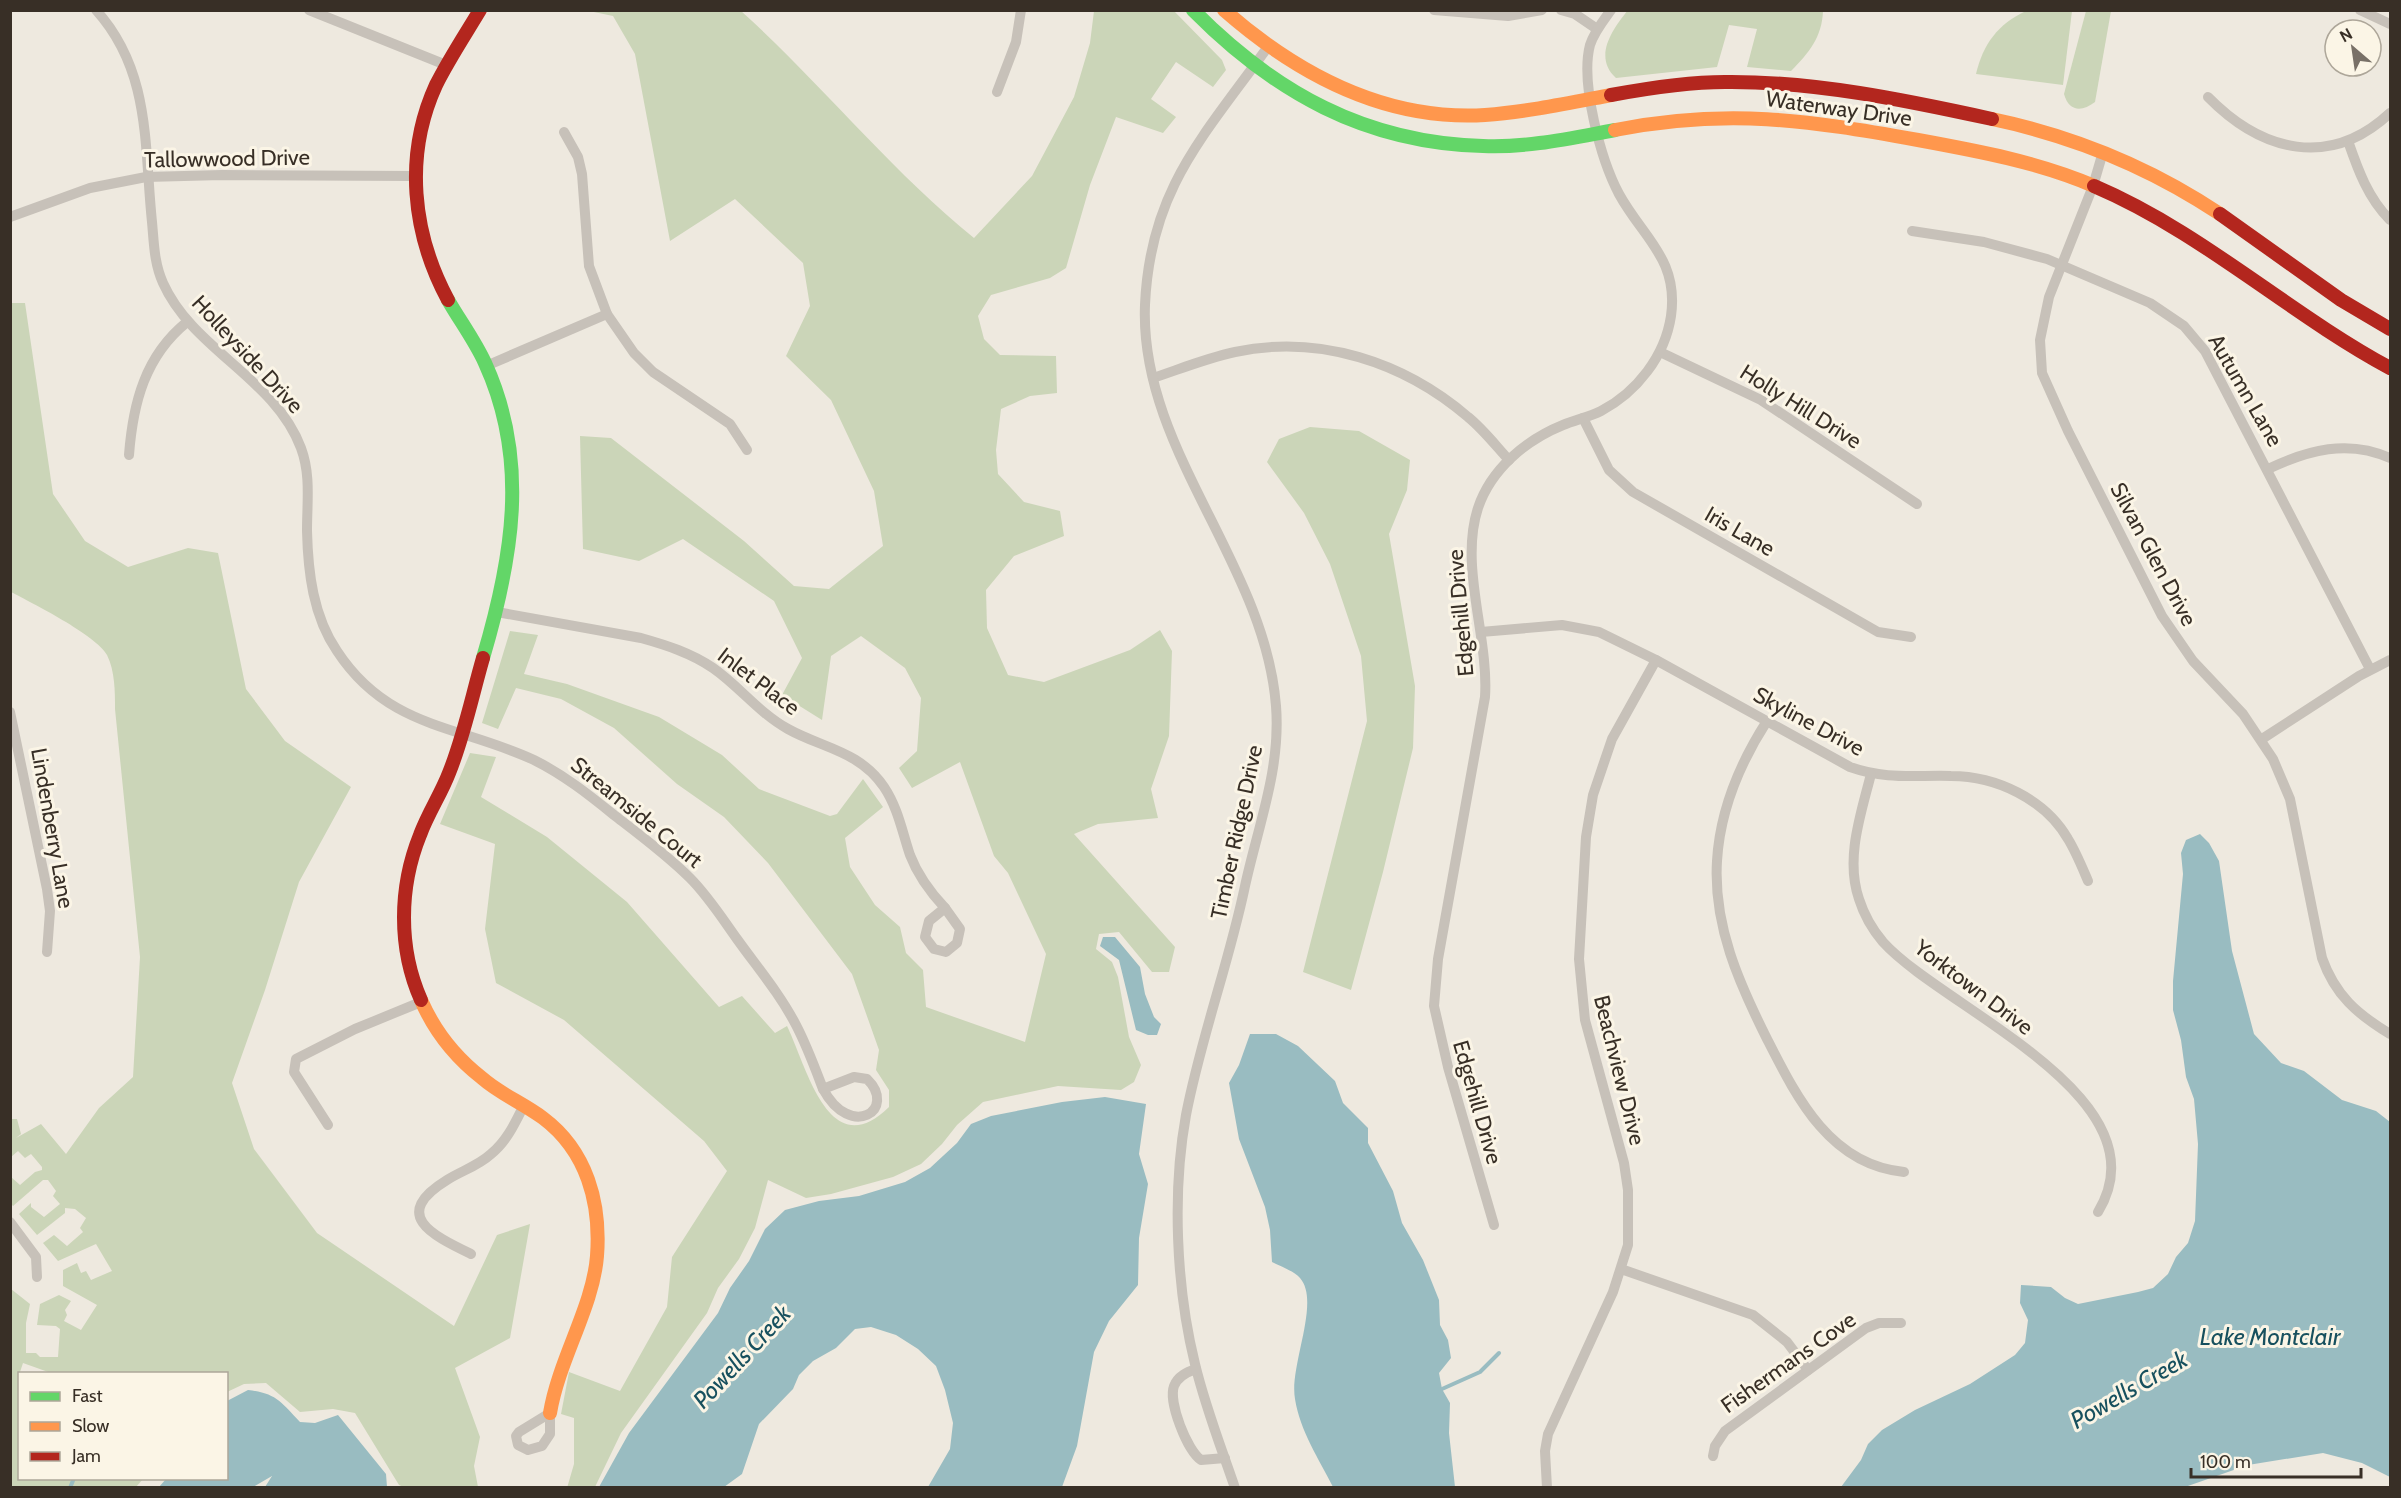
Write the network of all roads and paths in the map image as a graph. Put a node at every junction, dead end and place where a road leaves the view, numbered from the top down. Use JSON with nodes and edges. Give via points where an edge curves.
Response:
{"nodes":[{"id":1,"x":96,"y":10,"type":"edge"},
{"id":2,"x":309,"y":10,"type":"edge"},
{"id":3,"x":480,"y":10,"type":"edge"},
{"id":4,"x":1021,"y":10,"type":"edge"},
{"id":5,"x":1193,"y":10,"type":"edge"},
{"id":6,"x":1224,"y":10,"type":"edge"},
{"id":7,"x":1434,"y":10,"type":"edge"},
{"id":8,"x":1542,"y":10,"type":"edge"},
{"id":9,"x":1561,"y":10,"type":"edge"},
{"id":10,"x":1611,"y":10,"type":"edge"},
{"id":11,"x":2361,"y":10,"type":"edge"},
{"id":12,"x":2391,"y":24,"type":"edge"},
{"id":13,"x":1598,"y":29,"type":"junction"},
{"id":14,"x":1267,"y":48,"type":"junction"},
{"id":15,"x":446,"y":65,"type":"junction"},
{"id":16,"x":1254,"y":67,"type":"junction"},
{"id":17,"x":997,"y":92,"type":"dead end"},
{"id":18,"x":2208,"y":97,"type":"dead end"},
{"id":19,"x":1592,"y":98,"type":"junction"},
{"id":20,"x":2391,"y":112,"type":"edge"},
{"id":21,"x":564,"y":132,"type":"dead end"},
{"id":22,"x":1597,"y":133,"type":"junction"},
{"id":23,"x":2348,"y":141,"type":"junction"},
{"id":24,"x":2103,"y":152,"type":"junction"},
{"id":25,"x":414,"y":176,"type":"junction"},
{"id":26,"x":146,"y":177,"type":"junction"},
{"id":27,"x":2093,"y":186,"type":"junction"},
{"id":28,"x":10,"y":217,"type":"edge"},
{"id":29,"x":2391,"y":220,"type":"edge"},
{"id":30,"x":1912,"y":231,"type":"dead end"},
{"id":31,"x":2062,"y":265,"type":"junction"},
{"id":32,"x":607,"y":314,"type":"junction"},
{"id":33,"x":187,"y":322,"type":"junction"},
{"id":34,"x":2391,"y":329,"type":"edge"},
{"id":35,"x":1660,"y":352,"type":"junction"},
{"id":36,"x":486,"y":366,"type":"junction"},
{"id":37,"x":2391,"y":368,"type":"edge"},
{"id":38,"x":1153,"y":378,"type":"junction"},
{"id":39,"x":1583,"y":418,"type":"junction"},
{"id":40,"x":747,"y":450,"type":"dead end"},
{"id":41,"x":129,"y":455,"type":"dead end"},
{"id":42,"x":2391,"y":458,"type":"edge"},
{"id":43,"x":1509,"y":460,"type":"junction"},
{"id":44,"x":2268,"y":469,"type":"junction"},
{"id":45,"x":1917,"y":504,"type":"dead end"},
{"id":46,"x":497,"y":612,"type":"junction"},
{"id":47,"x":1481,"y":632,"type":"junction"},
{"id":48,"x":1911,"y":637,"type":"dead end"},
{"id":49,"x":1656,"y":660,"type":"junction"},
{"id":50,"x":2391,"y":660,"type":"edge"},
{"id":51,"x":2370,"y":669,"type":"junction"},
{"id":52,"x":10,"y":712,"type":"edge"},
{"id":53,"x":1767,"y":721,"type":"junction"},
{"id":54,"x":462,"y":734,"type":"junction"},
{"id":55,"x":2262,"y":739,"type":"junction"},
{"id":56,"x":15,"y":749,"type":"edge"},
{"id":57,"x":1871,"y":774,"type":"junction"},
{"id":58,"x":2088,"y":881,"type":"dead end"},
{"id":59,"x":945,"y":908,"type":"dead end"},
{"id":60,"x":46,"y":952,"type":"dead end"},
{"id":61,"x":421,"y":1002,"type":"junction"},
{"id":62,"x":2391,"y":1034,"type":"edge"},
{"id":63,"x":823,"y":1089,"type":"junction"},
{"id":64,"x":524,"y":1105,"type":"junction"},
{"id":65,"x":328,"y":1125,"type":"dead end"},
{"id":66,"x":1904,"y":1172,"type":"dead end"},
{"id":67,"x":2098,"y":1212,"type":"dead end"},
{"id":68,"x":10,"y":1222,"type":"edge"},
{"id":69,"x":1494,"y":1225,"type":"dead end"},
{"id":70,"x":471,"y":1254,"type":"dead end"},
{"id":71,"x":1621,"y":1269,"type":"junction"},
{"id":72,"x":37,"y":1277,"type":"dead end"},
{"id":73,"x":1901,"y":1323,"type":"dead end"},
{"id":74,"x":1196,"y":1369,"type":"junction"},
{"id":75,"x":1808,"y":1370,"type":"junction"},
{"id":76,"x":550,"y":1413,"type":"dead end"},
{"id":77,"x":1713,"y":1456,"type":"dead end"},
{"id":78,"x":1225,"y":1458,"type":"junction"},
{"id":79,"x":1235,"y":1488,"type":"edge"},
{"id":80,"x":1547,"y":1488,"type":"edge"}],
"edges":[{"from":1,"to":26,"type":"street","name":"Holleyside Drive","via":[[120,40],[135,76],[142,104]]},
{"from":2,"to":15,"type":"street"},
{"from":3,"to":15,"type":"main road"},
{"from":4,"to":17,"type":"street","via":[[1016,42]]},
{"from":5,"to":16,"type":"main road","name":"Waterway Drive"},
{"from":6,"to":14,"type":"main road","name":"Waterway Drive"},
{"from":7,"to":8,"type":"street","via":[[1508,16]]},
{"from":9,"to":13,"type":"street"},
{"from":10,"to":13,"type":"street","name":"Edgehill Drive"},
{"from":11,"to":12,"type":"street"},
{"from":13,"to":19,"type":"street","name":"Edgehill Drive","via":[[1588,56]]},
{"from":14,"to":16,"type":"street","name":"Timber Ridge Drive"},
{"from":14,"to":19,"type":"main road","name":"Waterway Drive","via":[[1322,81],[1410,109],[1494,115]]},
{"from":15,"to":25,"type":"main road","via":[[426,110]]},
{"from":16,"to":22,"type":"main road","name":"Waterway Drive","via":[[1331,113],[1407,138],[1497,146]]},
{"from":16,"to":38,"type":"street","name":"Timber Ridge Drive","via":[[1186,159],[1166,200],[1150,261],[1145,302]]},
{"from":18,"to":23,"type":"street","via":[[2241,126],[2276,142],[2313,148]]},
{"from":19,"to":22,"type":"street","name":"Edgehill Drive"},
{"from":19,"to":24,"type":"main road","name":"Waterway Drive","via":[[1647,88],[1720,82],[1804,86],[2006,122]]},
{"from":20,"to":23,"type":"street","via":[[2364,134]]},
{"from":21,"to":32,"type":"street","via":[[578,157],[589,266]]},
{"from":22,"to":27,"type":"main road","name":"Waterway Drive","via":[[1705,117],[1784,118],[1986,153]]},
{"from":22,"to":35,"type":"street","name":"Edgehill Drive","via":[[1620,195],[1652,240],[1671,283],[1671,316]]},
{"from":23,"to":29,"type":"street","via":[[2361,179]]},
{"from":24,"to":27,"type":"street","name":"Silvan Glen Drive"},
{"from":24,"to":34,"type":"main road","name":"Waterway Drive","via":[[2202,202],[2313,282]]},
{"from":25,"to":26,"type":"street","name":"Tallowwood Drive"},
{"from":25,"to":36,"type":"main road","via":[[417,219],[426,252],[447,300]]},
{"from":26,"to":28,"type":"street","name":"Tallowwood Drive","via":[[90,188]]},
{"from":26,"to":33,"type":"street","name":"Holleyside Drive","via":[[157,266],[175,306]]},
{"from":27,"to":31,"type":"street","name":"Silvan Glen Drive"},
{"from":27,"to":37,"type":"main road","name":"Waterway Drive","via":[[2166,221],[2303,317]]},
{"from":30,"to":31,"type":"street","name":"Autumn Lane","via":[[2006,247]]},
{"from":31,"to":44,"type":"street","name":"Autumn Lane","via":[[2150,303],[2184,326],[2205,351]]},
{"from":31,"to":55,"type":"street","name":"Silvan Glen Drive","via":[[2049,297],[2040,340],[2042,373],[2048,389],[2162,616],[2193,661]]},
{"from":32,"to":36,"type":"street"},
{"from":32,"to":40,"type":"street","via":[[634,353],[653,372],[730,424]]},
{"from":33,"to":41,"type":"street","via":[[165,342],[147,370],[135,407]]},
{"from":33,"to":54,"type":"street","name":"Holleyside Drive","via":[[254,384],[294,431],[308,476],[308,555],[313,591],[319,616],[336,650],[363,682],[398,710]]},
{"from":35,"to":39,"type":"street","name":"Edgehill Drive","via":[[1632,389],[1615,403]]},
{"from":35,"to":45,"type":"street","name":"Holly Hill Drive","via":[[1761,400]]},
{"from":36,"to":46,"type":"main road","via":[[505,426],[513,486],[510,552]]},
{"from":38,"to":43,"type":"street","via":[[1218,356],[1261,348],[1304,347],[1346,353],[1421,383],[1470,419]]},
{"from":38,"to":74,"type":"street","name":"Timber Ridge Drive","via":[[1175,441],[1258,621],[1276,706],[1273,780],[1195,1077],[1181,1148],[1179,1236],[1185,1308]]},
{"from":39,"to":43,"type":"street","name":"Edgehill Drive","via":[[1543,434]]},
{"from":39,"to":48,"type":"street","name":"Iris Lane","via":[[1600,455],[1633,492],[1869,627],[1892,636]]},
{"from":42,"to":44,"type":"street","via":[[2342,447],[2309,452]]},
{"from":43,"to":47,"type":"street","name":"Edgehill Drive","via":[[1486,489],[1472,534]]},
{"from":44,"to":51,"type":"street","name":"Autumn Lane"},
{"from":46,"to":54,"type":"main road"},
{"from":46,"to":59,"type":"street","name":"Inlet Place","via":[[664,645],[712,668],[788,729],[860,760],[895,805],[919,873]]},
{"from":47,"to":49,"type":"street","name":"Skyline Drive","via":[[1546,625],[1581,627],[1613,637]]},
{"from":47,"to":69,"type":"street","name":"Edgehill Drive","via":[[1485,697],[1438,959],[1434,1006]]},
{"from":49,"to":53,"type":"street","name":"Skyline Drive"},
{"from":49,"to":71,"type":"street","name":"Beachview Drive","via":[[1612,739],[1593,795],[1586,837],[1579,959],[1585,1020],[1628,1190],[1628,1245]]},
{"from":50,"to":51,"type":"street"},
{"from":51,"to":55,"type":"street"},
{"from":52,"to":56,"type":"street","name":"Lindenberry Lane"},
{"from":53,"to":57,"type":"street","name":"Skyline Drive","via":[[1834,759]]},
{"from":53,"to":66,"type":"street","via":[[1738,771],[1722,827],[1717,883],[1727,945],[1747,999],[1795,1094],[1810,1115],[1855,1157]]},
{"from":54,"to":61,"type":"main road","via":[[407,876],[406,952]]},
{"from":54,"to":63,"type":"street","name":"Streamside Court","via":[[503,747],[564,775],[690,878],[783,1003],[806,1044]]},
{"from":55,"to":62,"type":"street","name":"Silvan Glen Drive","via":[[2290,799],[2327,974],[2354,1010]]},
{"from":56,"to":60,"type":"street","name":"Lindenberry Lane","via":[[47,889],[50,922]]},
{"from":57,"to":58,"type":"street","name":"Skyline Drive","via":[[1899,778],[1962,776],[2009,788],[2030,799],[2058,824]]},
{"from":57,"to":67,"type":"street","name":"Yorktown Drive","via":[[1853,861],[1864,913],[1889,947],[2058,1075],[2086,1103],[2103,1132],[2111,1165],[2107,1194]]},
{"from":61,"to":64,"type":"main road","via":[[442,1039],[463,1062],[503,1094]]},
{"from":61,"to":65,"type":"street","via":[[296,1059],[294,1072]]},
{"from":63,"to":63,"type":"street","name":"Streamside Court","via":[[834,1106],[853,1117],[867,1116],[876,1105],[873,1084],[861,1077]]},
{"from":64,"to":70,"type":"street","via":[[513,1128],[491,1155],[440,1185],[418,1208],[421,1221]]},
{"from":64,"to":76,"type":"main road","via":[[564,1135],[575,1149],[591,1183],[596,1210],[598,1236],[592,1283],[556,1374]]},
{"from":68,"to":72,"type":"street","via":[[36,1257]]},
{"from":71,"to":75,"type":"street","via":[[1753,1315],[1787,1342]]},
{"from":71,"to":80,"type":"street","name":"Beachview Drive","via":[[1551,1426],[1545,1451]]},
{"from":73,"to":75,"type":"street","name":"Fishermans Cove","via":[[1879,1323],[1866,1328]]},
{"from":74,"to":78,"type":"street","name":"Timber Ridge Drive"},
{"from":74,"to":78,"type":"street","via":[[1179,1377],[1173,1389],[1181,1427],[1201,1460]]},
{"from":75,"to":77,"type":"street","name":"Fishermans Cove","via":[[1725,1431]]},
{"from":78,"to":79,"type":"street","name":"Timber Ridge Drive"}]}
